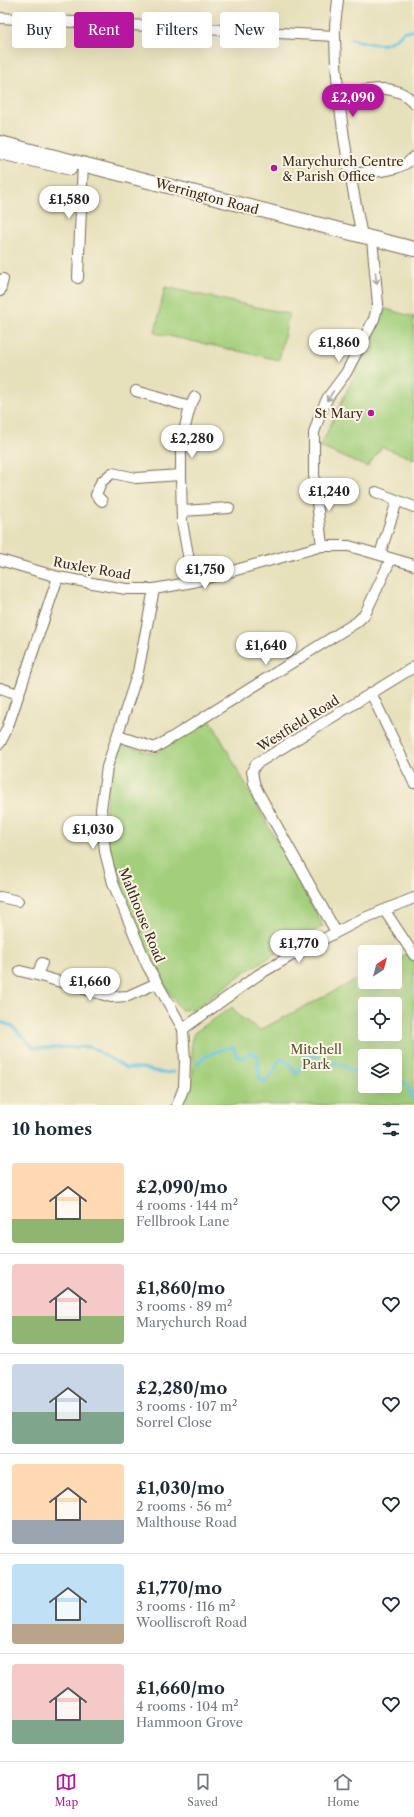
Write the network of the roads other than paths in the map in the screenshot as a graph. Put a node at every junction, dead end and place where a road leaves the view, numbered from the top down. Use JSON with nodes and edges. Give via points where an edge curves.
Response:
{"nodes":[{"id":1,"x":338,"y":0,"type":"edge"},
{"id":2,"x":0,"y":18,"type":"edge"},
{"id":3,"x":335,"y":36,"type":"junction"},
{"id":4,"x":339,"y":95,"type":"junction"},
{"id":5,"x":414,"y":103,"type":"edge"},
{"id":6,"x":2,"y":149,"type":"edge"},
{"id":7,"x":414,"y":157,"type":"edge"},
{"id":8,"x":51,"y":160,"type":"junction"},
{"id":9,"x":83,"y":163,"type":"junction"},
{"id":10,"x":71,"y":170,"type":"dead end"},
{"id":11,"x":349,"y":174,"type":"junction"},
{"id":12,"x":367,"y":238,"type":"junction"},
{"id":13,"x":414,"y":249,"type":"edge"},
{"id":14,"x":78,"y":278,"type":"dead end"},
{"id":15,"x":3,"y":279,"type":"dead end"},
{"id":16,"x":0,"y":291,"type":"edge"},
{"id":17,"x":136,"y":392,"type":"dead end"},
{"id":18,"x":195,"y":397,"type":"dead end"},
{"id":19,"x":190,"y":407,"type":"junction"},
{"id":20,"x":181,"y":475,"type":"junction"},
{"id":21,"x":376,"y":492,"type":"dead end"},
{"id":22,"x":102,"y":501,"type":"dead end"},
{"id":23,"x":397,"y":501,"type":"junction"},
{"id":24,"x":414,"y":507,"type":"edge"},
{"id":25,"x":229,"y":508,"type":"dead end"},
{"id":26,"x":182,"y":511,"type":"junction"},
{"id":27,"x":322,"y":546,"type":"junction"},
{"id":28,"x":380,"y":554,"type":"junction"},
{"id":29,"x":391,"y":559,"type":"junction"},
{"id":30,"x":0,"y":560,"type":"edge"},
{"id":31,"x":414,"y":565,"type":"edge"},
{"id":32,"x":58,"y":577,"type":"junction"},
{"id":33,"x":193,"y":582,"type":"junction"},
{"id":34,"x":154,"y":589,"type":"junction"},
{"id":35,"x":414,"y":667,"type":"edge"},
{"id":36,"x":0,"y":688,"type":"edge"},
{"id":37,"x":371,"y":693,"type":"junction"},
{"id":38,"x":18,"y":694,"type":"junction"},
{"id":39,"x":118,"y":736,"type":"junction"},
{"id":40,"x":0,"y":743,"type":"edge"},
{"id":41,"x":414,"y":783,"type":"edge"},
{"id":42,"x":414,"y":898,"type":"edge"},
{"id":43,"x":18,"y":900,"type":"dead end"},
{"id":44,"x":3,"y":901,"type":"edge"},
{"id":45,"x":385,"y":911,"type":"junction"},
{"id":46,"x":336,"y":932,"type":"junction"},
{"id":47,"x":414,"y":955,"type":"edge"},
{"id":48,"x":42,"y":963,"type":"dead end"},
{"id":49,"x":20,"y":971,"type":"dead end"},
{"id":50,"x":37,"y":975,"type":"junction"},
{"id":51,"x":157,"y":983,"type":"junction"},
{"id":52,"x":183,"y":1029,"type":"junction"},
{"id":53,"x":177,"y":1105,"type":"edge"}],
"edges":[{"from":1,"to":3,"type":"street"},
{"from":2,"to":3,"type":"street"},
{"from":3,"to":4,"type":"street"},
{"from":4,"to":5,"type":"street","via":[[386,88],[402,93]]},
{"from":4,"to":11,"type":"street"},
{"from":6,"to":8,"type":"highway","name":"Werrington Road"},
{"from":7,"to":11,"type":"street","via":[[408,164],[393,169]]},
{"from":8,"to":9,"type":"highway","name":"Werrington Road"},
{"from":8,"to":10,"type":"street"},
{"from":9,"to":12,"type":"highway","name":"Werrington Road"},
{"from":9,"to":14,"type":"street"},
{"from":11,"to":12,"type":"street"},
{"from":12,"to":13,"type":"highway","name":"Werrington Road"},
{"from":12,"to":27,"type":"street","one_way":true,"via":[[378,304],[374,319],[346,374],[328,398],[314,433],[315,481]]},
{"from":15,"to":16,"type":"street"},
{"from":17,"to":19,"type":"street"},
{"from":18,"to":19,"type":"street"},
{"from":19,"to":20,"type":"street","via":[[181,443]]},
{"from":20,"to":22,"type":"street","via":[[136,478],[112,473],[100,482],[96,494]]},
{"from":20,"to":26,"type":"street"},
{"from":21,"to":23,"type":"street"},
{"from":23,"to":24,"type":"street"},
{"from":23,"to":28,"type":"street"},
{"from":25,"to":26,"type":"street"},
{"from":26,"to":33,"type":"street"},
{"from":27,"to":28,"type":"street","name":"Ruxley Road","via":[[349,546]]},
{"from":27,"to":33,"type":"street","name":"Ruxley Road"},
{"from":28,"to":29,"type":"street","name":"Ruxley Road"},
{"from":29,"to":31,"type":"street","name":"Ruxley Road"},
{"from":29,"to":39,"type":"street","via":[[365,614],[357,622],[155,748]]},
{"from":30,"to":32,"type":"street","name":"Ruxley Road"},
{"from":32,"to":34,"type":"street","name":"Ruxley Road","via":[[109,587]]},
{"from":32,"to":38,"type":"street"},
{"from":33,"to":34,"type":"street","name":"Ruxley Road"},
{"from":34,"to":39,"type":"street","name":"Malthouse Road","via":[[138,672]]},
{"from":35,"to":37,"type":"street","name":"Westfield Road"},
{"from":36,"to":38,"type":"street"},
{"from":37,"to":41,"type":"street"},
{"from":37,"to":46,"type":"street","name":"Westfield Road","via":[[256,764],[252,771],[259,794]]},
{"from":38,"to":40,"type":"street"},
{"from":39,"to":51,"type":"street","name":"Malthouse Road","via":[[107,767],[102,794],[101,815],[105,852],[113,883]]},
{"from":42,"to":45,"type":"street"},
{"from":43,"to":44,"type":"street"},
{"from":45,"to":46,"type":"street"},
{"from":45,"to":47,"type":"street"},
{"from":46,"to":52,"type":"street","via":[[258,975]]},
{"from":48,"to":50,"type":"street"},
{"from":49,"to":50,"type":"street"},
{"from":50,"to":51,"type":"street","via":[[111,997],[128,996]]},
{"from":51,"to":52,"type":"street","name":"Malthouse Road"},
{"from":52,"to":53,"type":"street","name":"Malthouse Road","via":[[184,1087]]}]}
